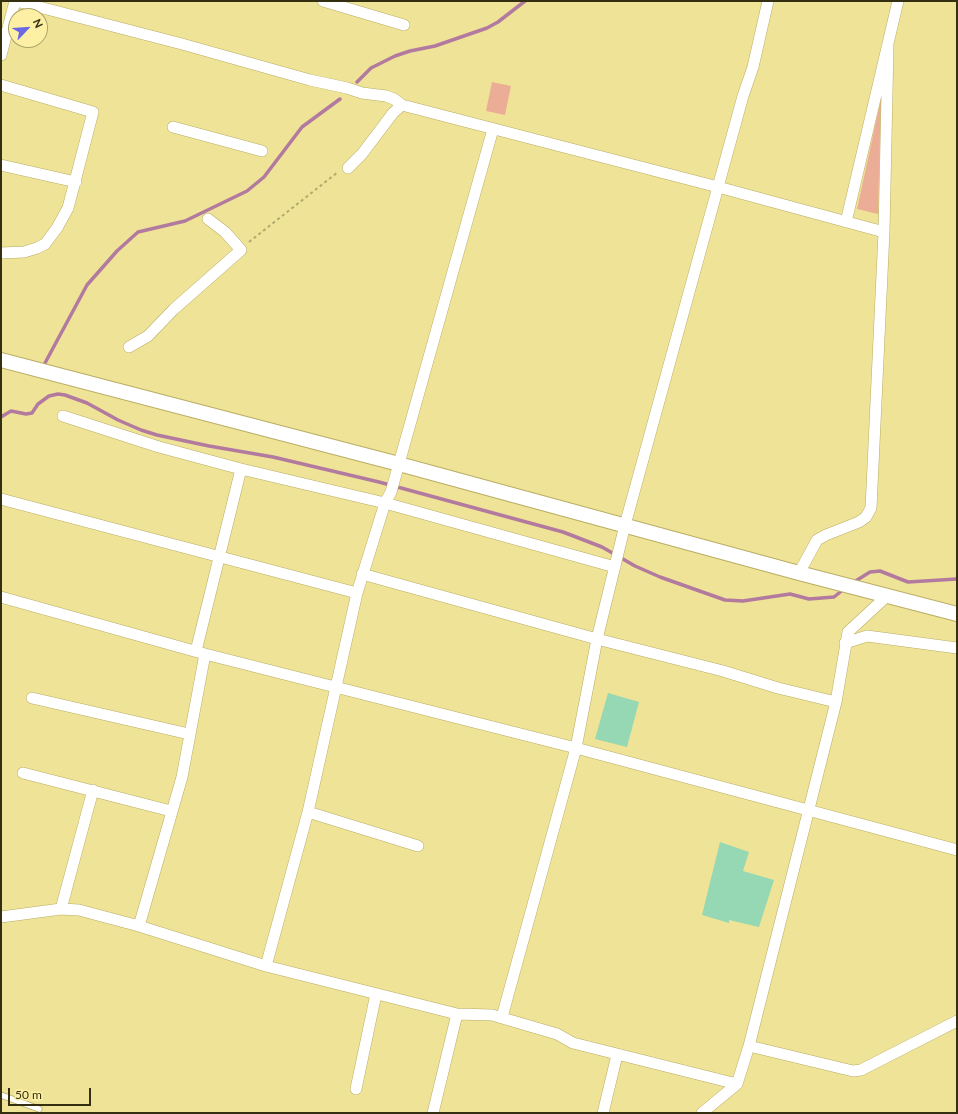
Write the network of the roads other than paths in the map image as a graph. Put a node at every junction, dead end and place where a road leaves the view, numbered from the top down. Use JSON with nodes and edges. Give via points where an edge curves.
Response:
{"nodes":[{"id":1,"x":15,"y":1,"type":"edge"},
{"id":2,"x":323,"y":1,"type":"edge"},
{"id":3,"x":768,"y":1,"type":"edge"},
{"id":4,"x":898,"y":1,"type":"edge"},
{"id":5,"x":404,"y":25,"type":"dead end"},
{"id":6,"x":888,"y":46,"type":"junction"},
{"id":7,"x":1,"y":55,"type":"edge"},
{"id":8,"x":1,"y":85,"type":"edge"},
{"id":9,"x":402,"y":105,"type":"junction"},
{"id":10,"x":173,"y":127,"type":"dead end"},
{"id":11,"x":493,"y":129,"type":"junction"},
{"id":12,"x":262,"y":151,"type":"dead end"},
{"id":13,"x":1,"y":165,"type":"edge"},
{"id":14,"x":348,"y":168,"type":"road end"},
{"id":15,"x":76,"y":182,"type":"junction"},
{"id":16,"x":718,"y":187,"type":"junction"},
{"id":17,"x":208,"y":219,"type":"dead end"},
{"id":18,"x":846,"y":222,"type":"junction"},
{"id":19,"x":884,"y":232,"type":"junction"},
{"id":20,"x":1,"y":253,"type":"edge"},
{"id":21,"x":129,"y":348,"type":"dead end"},
{"id":22,"x":1,"y":360,"type":"edge"},
{"id":23,"x":63,"y":416,"type":"dead end"},
{"id":24,"x":399,"y":464,"type":"junction"},
{"id":25,"x":241,"y":469,"type":"junction"},
{"id":26,"x":1,"y":499,"type":"edge"},
{"id":27,"x":385,"y":503,"type":"junction"},
{"id":28,"x":625,"y":526,"type":"junction"},
{"id":29,"x":220,"y":557,"type":"junction"},
{"id":30,"x":615,"y":567,"type":"junction"},
{"id":31,"x":362,"y":574,"type":"junction"},
{"id":32,"x":799,"y":574,"type":"junction"},
{"id":33,"x":357,"y":593,"type":"junction"},
{"id":34,"x":888,"y":595,"type":"junction"},
{"id":35,"x":1,"y":597,"type":"edge"},
{"id":36,"x":957,"y":614,"type":"edge"},
{"id":37,"x":597,"y":639,"type":"junction"},
{"id":38,"x":845,"y":643,"type":"junction"},
{"id":39,"x":957,"y":648,"type":"edge"},
{"id":40,"x":201,"y":652,"type":"junction"},
{"id":41,"x":335,"y":687,"type":"junction"},
{"id":42,"x":32,"y":698,"type":"dead end"},
{"id":43,"x":836,"y":702,"type":"junction"},
{"id":44,"x":189,"y":734,"type":"junction"},
{"id":45,"x":576,"y":748,"type":"junction"},
{"id":46,"x":23,"y":773,"type":"dead end"},
{"id":47,"x":93,"y":790,"type":"junction"},
{"id":48,"x":809,"y":810,"type":"junction"},
{"id":49,"x":171,"y":811,"type":"junction"},
{"id":50,"x":308,"y":812,"type":"junction"},
{"id":51,"x":418,"y":846,"type":"dead end"},
{"id":52,"x":957,"y":850,"type":"edge"},
{"id":53,"x":61,"y":909,"type":"junction"},
{"id":54,"x":1,"y":917,"type":"edge"},
{"id":55,"x":139,"y":926,"type":"junction"},
{"id":56,"x":266,"y":966,"type":"junction"},
{"id":57,"x":376,"y":994,"type":"junction"},
{"id":58,"x":457,"y":1014,"type":"junction"},
{"id":59,"x":502,"y":1018,"type":"junction"},
{"id":60,"x":957,"y":1021,"type":"edge"},
{"id":61,"x":749,"y":1046,"type":"junction"},
{"id":62,"x":617,"y":1055,"type":"junction"},
{"id":63,"x":737,"y":1084,"type":"junction"},
{"id":64,"x":356,"y":1089,"type":"dead end"},
{"id":65,"x":1,"y":1095,"type":"edge"},
{"id":66,"x":39,"y":1109,"type":"dead end"},
{"id":67,"x":702,"y":1112,"type":"edge"},
{"id":68,"x":433,"y":1113,"type":"edge"},
{"id":69,"x":603,"y":1113,"type":"edge"}],
"edges":[{"from":1,"to":7,"type":"street"},
{"from":1,"to":9,"type":"street","via":[[310,80],[362,93],[386,96]]},
{"from":2,"to":5,"type":"street"},
{"from":3,"to":16,"type":"street","via":[[753,67]]},
{"from":4,"to":6,"type":"street"},
{"from":6,"to":18,"type":"street"},
{"from":6,"to":19,"type":"street"},
{"from":8,"to":15,"type":"street","via":[[93,112]]},
{"from":9,"to":11,"type":"street"},
{"from":9,"to":14,"type":"street"},
{"from":10,"to":12,"type":"street"},
{"from":11,"to":16,"type":"street"},
{"from":11,"to":24,"type":"street"},
{"from":13,"to":15,"type":"street"},
{"from":15,"to":20,"type":"street","via":[[68,208],[45,244],[24,252]]},
{"from":16,"to":18,"type":"street"},
{"from":16,"to":28,"type":"street"},
{"from":17,"to":21,"type":"street","via":[[225,232],[241,250],[174,309],[148,336]]},
{"from":18,"to":19,"type":"street"},
{"from":19,"to":32,"type":"street","via":[[872,508],[859,522],[817,540]]},
{"from":22,"to":24,"type":"street"},
{"from":23,"to":25,"type":"street","via":[[159,447]]},
{"from":24,"to":27,"type":"street"},
{"from":24,"to":28,"type":"street"},
{"from":25,"to":27,"type":"street"},
{"from":25,"to":29,"type":"street"},
{"from":26,"to":29,"type":"street"},
{"from":27,"to":30,"type":"street"},
{"from":27,"to":31,"type":"street"},
{"from":28,"to":30,"type":"street"},
{"from":28,"to":32,"type":"street"},
{"from":29,"to":33,"type":"street"},
{"from":29,"to":40,"type":"street"},
{"from":30,"to":37,"type":"street"},
{"from":31,"to":33,"type":"street"},
{"from":31,"to":37,"type":"street"},
{"from":32,"to":34,"type":"street"},
{"from":33,"to":41,"type":"street"},
{"from":34,"to":36,"type":"street"},
{"from":34,"to":38,"type":"street","via":[[854,625],[848,632]]},
{"from":35,"to":40,"type":"street"},
{"from":37,"to":43,"type":"street"},
{"from":37,"to":45,"type":"street"},
{"from":38,"to":39,"type":"street","via":[[867,636]]},
{"from":38,"to":43,"type":"street"},
{"from":40,"to":41,"type":"street"},
{"from":40,"to":44,"type":"street"},
{"from":41,"to":45,"type":"street"},
{"from":41,"to":50,"type":"street"},
{"from":42,"to":44,"type":"street"},
{"from":43,"to":48,"type":"street"},
{"from":44,"to":49,"type":"street","via":[[182,777]]},
{"from":45,"to":48,"type":"street"},
{"from":45,"to":59,"type":"street"},
{"from":46,"to":47,"type":"street"},
{"from":47,"to":49,"type":"street"},
{"from":47,"to":53,"type":"street"},
{"from":48,"to":52,"type":"street"},
{"from":48,"to":61,"type":"street"},
{"from":49,"to":55,"type":"street"},
{"from":50,"to":51,"type":"street"},
{"from":50,"to":56,"type":"street"},
{"from":53,"to":54,"type":"street"},
{"from":53,"to":55,"type":"street","via":[[79,910]]},
{"from":55,"to":56,"type":"street"},
{"from":56,"to":57,"type":"street"},
{"from":57,"to":58,"type":"street"},
{"from":57,"to":64,"type":"street"},
{"from":58,"to":59,"type":"street","via":[[492,1015]]},
{"from":58,"to":68,"type":"street"},
{"from":59,"to":62,"type":"street","via":[[557,1034],[573,1043]]},
{"from":60,"to":61,"type":"street","via":[[861,1070],[853,1071]]},
{"from":61,"to":63,"type":"street"},
{"from":62,"to":63,"type":"street"},
{"from":62,"to":69,"type":"street"},
{"from":63,"to":67,"type":"street"},
{"from":65,"to":66,"type":"lane"}]}
